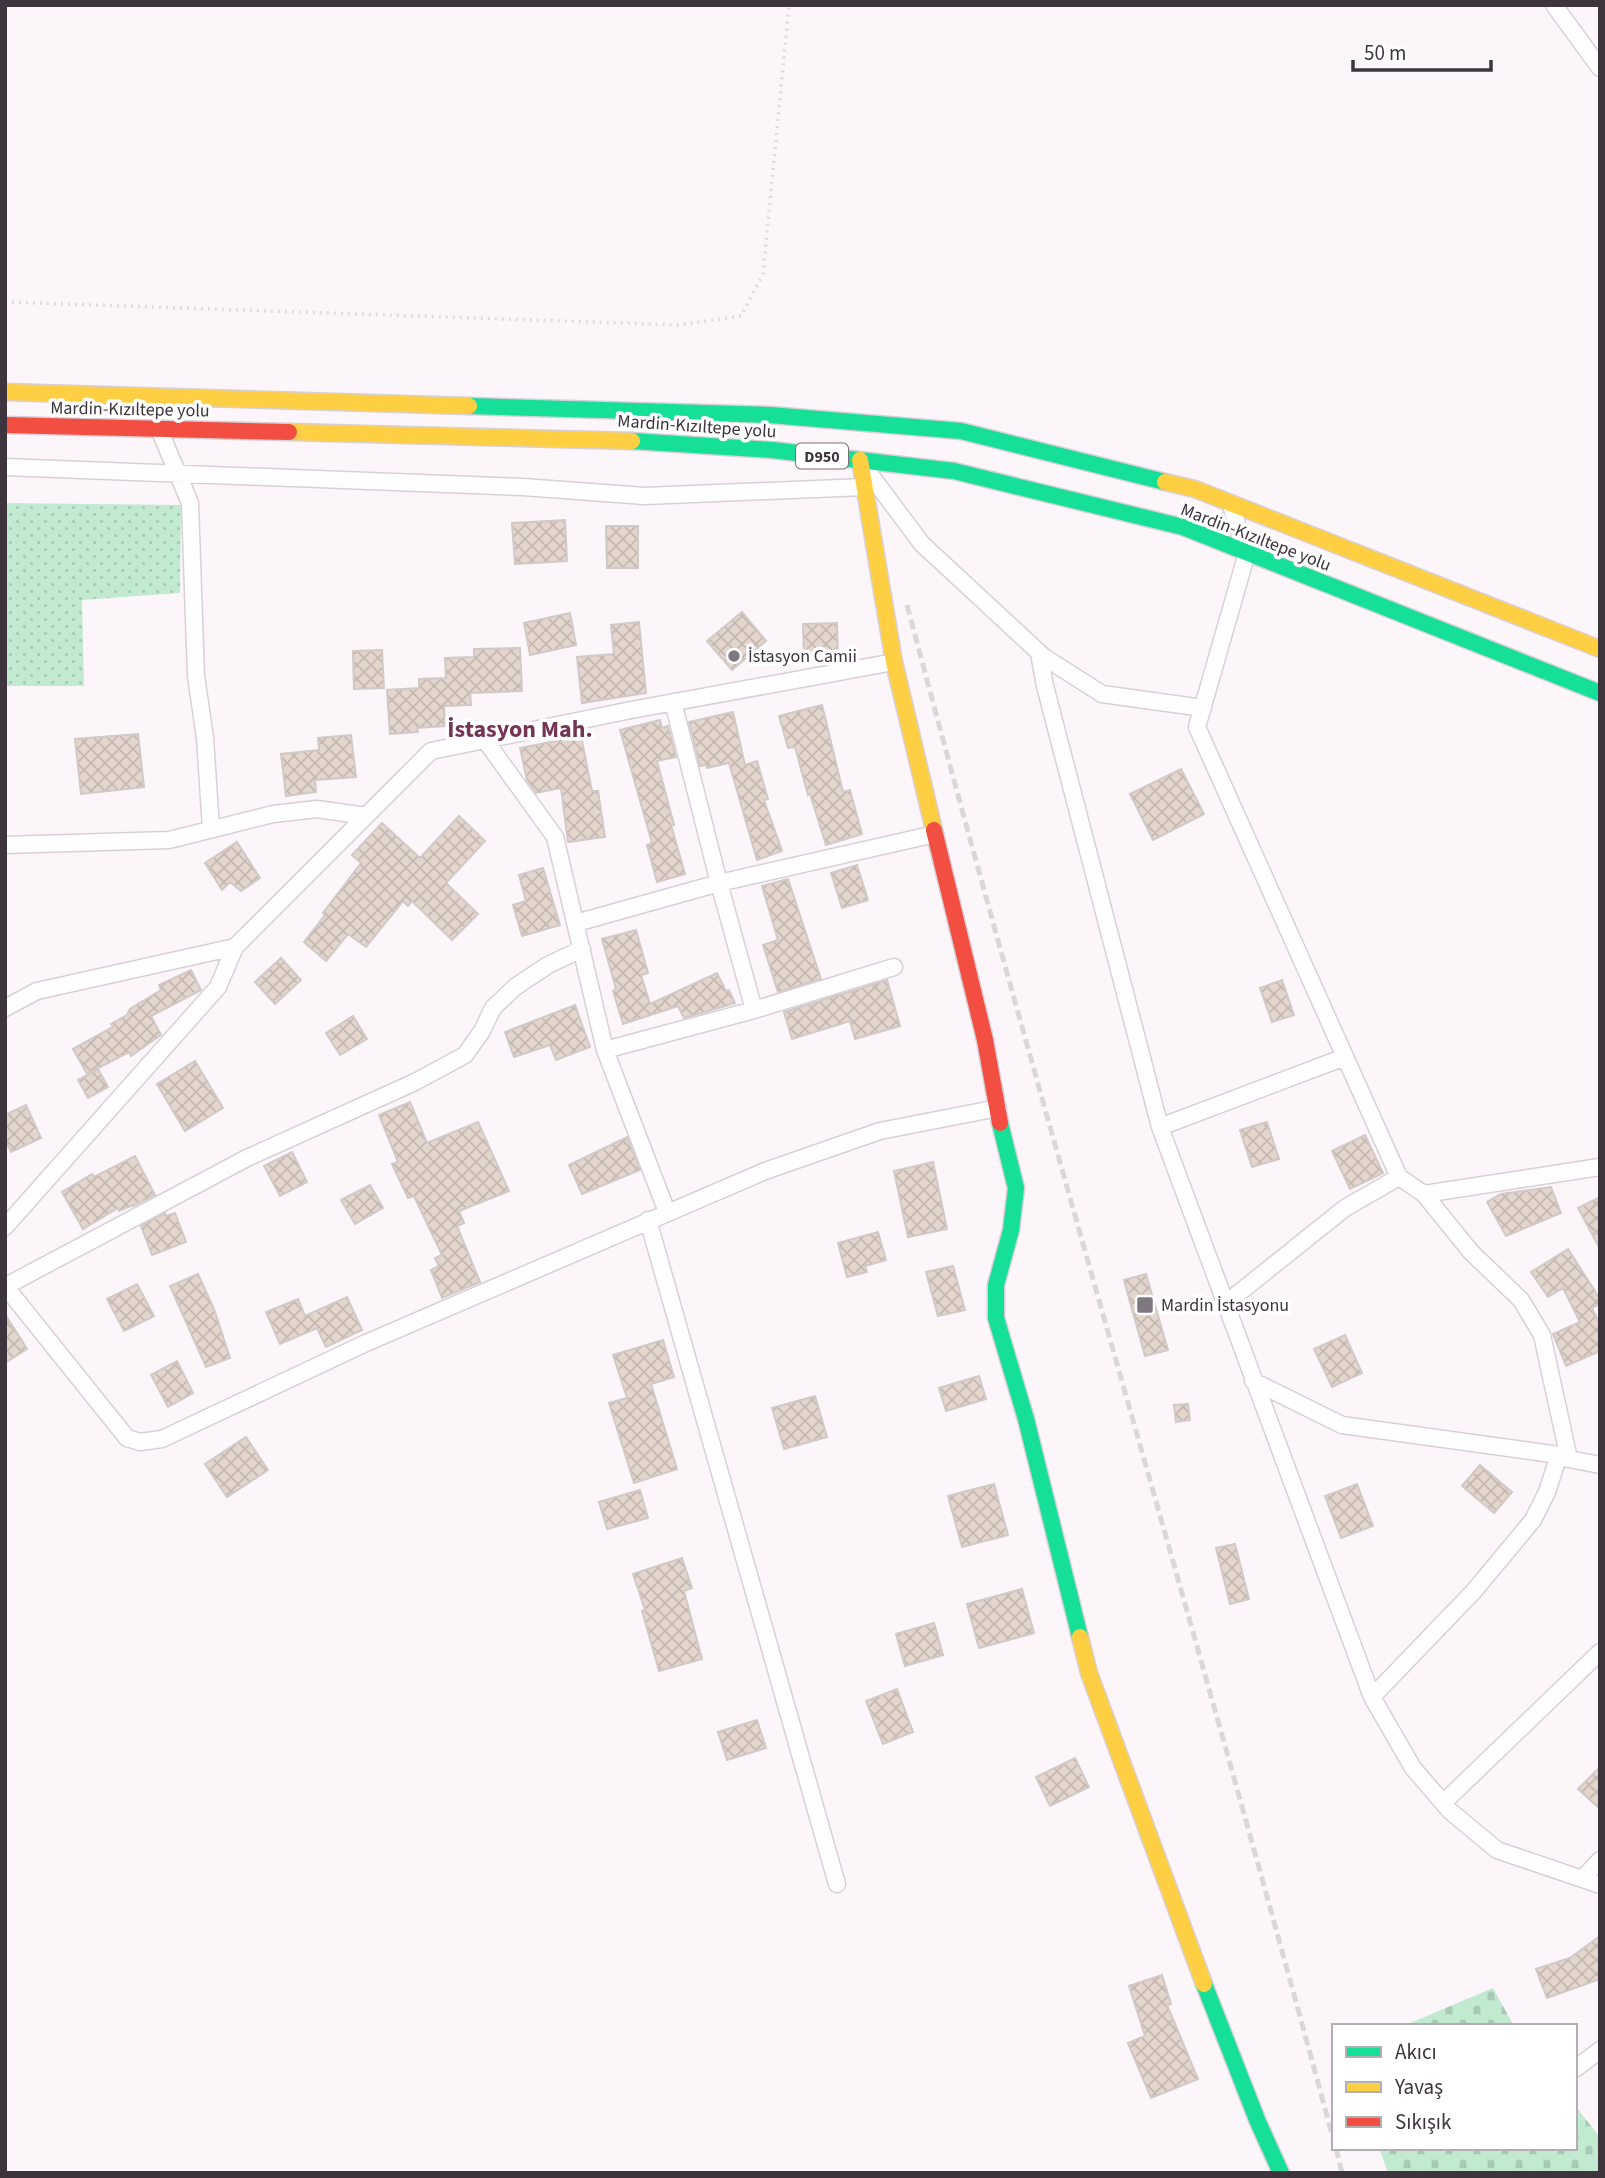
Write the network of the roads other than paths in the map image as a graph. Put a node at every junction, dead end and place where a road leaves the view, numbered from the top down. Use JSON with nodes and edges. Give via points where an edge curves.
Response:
{"nodes":[{"id":1,"x":1554,"y":5,"type":"edge"},
{"id":2,"x":1600,"y":68,"type":"edge"},
{"id":3,"x":5,"y":392,"type":"edge"},
{"id":4,"x":5,"y":425,"type":"edge"},
{"id":5,"x":159,"y":429,"type":"junction"},
{"id":6,"x":860,"y":460,"type":"junction"},
{"id":7,"x":5,"y":467,"type":"edge"},
{"id":8,"x":178,"y":475,"type":"junction"},
{"id":9,"x":864,"y":487,"type":"junction"},
{"id":10,"x":1230,"y":503,"type":"junction"},
{"id":11,"x":1247,"y":554,"type":"junction"},
{"id":12,"x":1600,"y":649,"type":"edge"},
{"id":13,"x":1039,"y":653,"type":"junction"},
{"id":14,"x":894,"y":662,"type":"junction"},
{"id":15,"x":1600,"y":693,"type":"edge"},
{"id":16,"x":673,"y":702,"type":"junction"},
{"id":17,"x":1203,"y":708,"type":"junction"},
{"id":18,"x":485,"y":740,"type":"junction"},
{"id":19,"x":366,"y":816,"type":"junction"},
{"id":20,"x":211,"y":829,"type":"junction"},
{"id":21,"x":935,"y":834,"type":"junction"},
{"id":22,"x":5,"y":845,"type":"edge"},
{"id":23,"x":719,"y":883,"type":"junction"},
{"id":24,"x":576,"y":923,"type":"junction"},
{"id":25,"x":235,"y":947,"type":"junction"},
{"id":26,"x":582,"y":949,"type":"junction"},
{"id":27,"x":894,"y":967,"type":"dead end"},
{"id":28,"x":5,"y":1008,"type":"edge"},
{"id":29,"x":754,"y":1010,"type":"junction"},
{"id":30,"x":605,"y":1050,"type":"junction"},
{"id":31,"x":1345,"y":1057,"type":"junction"},
{"id":32,"x":998,"y":1108,"type":"junction"},
{"id":33,"x":1160,"y":1127,"type":"junction"},
{"id":34,"x":1600,"y":1167,"type":"edge"},
{"id":35,"x":1399,"y":1177,"type":"junction"},
{"id":36,"x":1424,"y":1194,"type":"junction"},
{"id":37,"x":667,"y":1212,"type":"junction"},
{"id":38,"x":648,"y":1220,"type":"junction"},
{"id":39,"x":5,"y":1227,"type":"edge"},
{"id":40,"x":5,"y":1286,"type":"edge"},
{"id":41,"x":1225,"y":1304,"type":"junction"},
{"id":42,"x":1254,"y":1381,"type":"junction"},
{"id":43,"x":1564,"y":1457,"type":"junction"},
{"id":44,"x":1600,"y":1465,"type":"edge"},
{"id":45,"x":1600,"y":1652,"type":"edge"},
{"id":46,"x":1372,"y":1697,"type":"junction"},
{"id":47,"x":1443,"y":1803,"type":"junction"},
{"id":48,"x":1600,"y":1860,"type":"edge"},
{"id":49,"x":1582,"y":1879,"type":"junction"},
{"id":50,"x":837,"y":1884,"type":"dead end"},
{"id":51,"x":1600,"y":1885,"type":"edge"},
{"id":52,"x":1600,"y":2050,"type":"edge"},
{"id":53,"x":1577,"y":2067,"type":"edge"},
{"id":54,"x":1281,"y":2173,"type":"edge"}],
"edges":[{"from":1,"to":2,"type":"street"},
{"from":3,"to":10,"type":"main road","name":"Mardin-Kızıltepe yolu","number":"D950","via":[[757,414],[859,421],[961,431],[1195,489]]},
{"from":4,"to":5,"type":"main road","name":"Mardin-Kızıltepe yolu","number":"D950"},
{"from":5,"to":6,"type":"main road","name":"Mardin-Kızıltepe yolu","number":"D950","via":[[608,440]]},
{"from":5,"to":8,"type":"street"},
{"from":6,"to":9,"type":"main road"},
{"from":6,"to":11,"type":"main road","name":"Mardin-Kızıltepe yolu","number":"D950","via":[[954,471],[1183,527]]},
{"from":6,"to":13,"type":"street","via":[[922,544]]},
{"from":7,"to":8,"type":"street"},
{"from":8,"to":9,"type":"street","via":[[523,487],[645,496]]},
{"from":8,"to":20,"type":"street","via":[[190,503],[196,676]]},
{"from":9,"to":14,"type":"main road"},
{"from":10,"to":11,"type":"street"},
{"from":10,"to":12,"type":"main road","name":"Mardin-Kızıltepe yolu","number":"D950"},
{"from":11,"to":15,"type":"main road","name":"Mardin-Kızıltepe yolu","number":"D950"},
{"from":11,"to":17,"type":"street"},
{"from":13,"to":17,"type":"street","via":[[1102,694]]},
{"from":13,"to":33,"type":"street"},
{"from":14,"to":16,"type":"street"},
{"from":14,"to":21,"type":"main road"},
{"from":16,"to":18,"type":"street"},
{"from":16,"to":23,"type":"street"},
{"from":17,"to":31,"type":"street","via":[[1197,727]]},
{"from":18,"to":19,"type":"street","via":[[431,751]]},
{"from":18,"to":24,"type":"street","via":[[555,837]]},
{"from":19,"to":20,"type":"street","via":[[317,809]]},
{"from":19,"to":25,"type":"street"},
{"from":20,"to":22,"type":"street","via":[[169,840]]},
{"from":21,"to":23,"type":"street"},
{"from":21,"to":32,"type":"main road"},
{"from":23,"to":24,"type":"street"},
{"from":23,"to":29,"type":"street"},
{"from":24,"to":26,"type":"street"},
{"from":25,"to":28,"type":"street","via":[[37,991]]},
{"from":25,"to":39,"type":"street","via":[[218,987]]},
{"from":26,"to":30,"type":"street"},
{"from":26,"to":40,"type":"street","via":[[515,987],[493,1008],[465,1055],[247,1158]]},
{"from":27,"to":29,"type":"street"},
{"from":29,"to":30,"type":"street"},
{"from":30,"to":37,"type":"street"},
{"from":31,"to":33,"type":"street"},
{"from":31,"to":35,"type":"street"},
{"from":32,"to":37,"type":"street","via":[[880,1131]]},
{"from":32,"to":54,"type":"main road","via":[[1016,1188],[996,1285],[996,1318],[1089,1673],[1179,1921]]},
{"from":33,"to":41,"type":"street"},
{"from":34,"to":36,"type":"street"},
{"from":35,"to":36,"type":"street"},
{"from":35,"to":41,"type":"street","via":[[1345,1208]]},
{"from":36,"to":43,"type":"street","via":[[1471,1252],[1521,1300],[1542,1335]]},
{"from":37,"to":38,"type":"street"},
{"from":38,"to":40,"type":"street","via":[[366,1343],[162,1439],[140,1442],[127,1438]]},
{"from":38,"to":50,"type":"street"},
{"from":41,"to":42,"type":"street"},
{"from":42,"to":43,"type":"street","via":[[1342,1425]]},
{"from":42,"to":46,"type":"street"},
{"from":43,"to":44,"type":"street"},
{"from":43,"to":46,"type":"street","via":[[1533,1520],[1474,1591]]},
{"from":45,"to":47,"type":"street"},
{"from":46,"to":47,"type":"street","via":[[1413,1768]]},
{"from":47,"to":49,"type":"street","via":[[1497,1850]]},
{"from":48,"to":49,"type":"street"},
{"from":49,"to":51,"type":"street"},
{"from":52,"to":53,"type":"street"}]}
